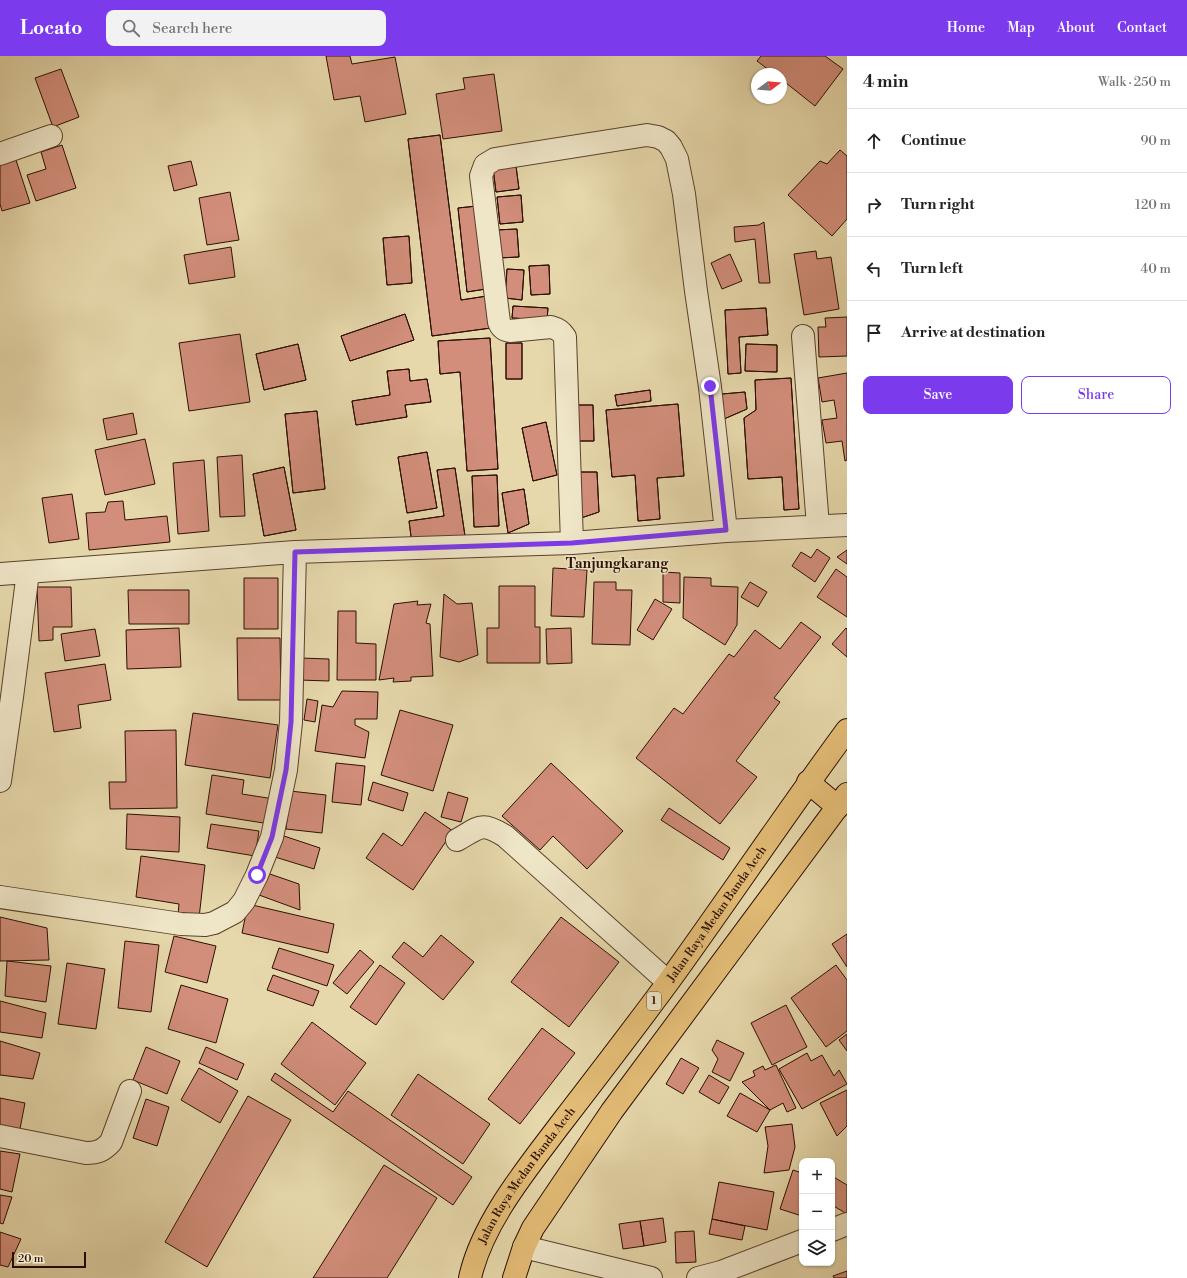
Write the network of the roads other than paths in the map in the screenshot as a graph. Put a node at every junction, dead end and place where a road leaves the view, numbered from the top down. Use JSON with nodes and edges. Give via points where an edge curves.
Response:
{"nodes":[{"id":1,"x":51,"y":136,"type":"dead end"},
{"id":2,"x":0,"y":154,"type":"edge"},
{"id":3,"x":803,"y":336,"type":"dead end"},
{"id":4,"x":847,"y":525,"type":"edge"},
{"id":5,"x":818,"y":526,"type":"junction"},
{"id":6,"x":726,"y":530,"type":"junction"},
{"id":7,"x":572,"y":543,"type":"junction"},
{"id":8,"x":295,"y":552,"type":"junction"},
{"id":9,"x":28,"y":572,"type":"junction"},
{"id":10,"x":0,"y":574,"type":"edge"},
{"id":11,"x":847,"y":730,"type":"edge"},
{"id":12,"x":0,"y":781,"type":"edge"},
{"id":13,"x":808,"y":782,"type":"junction"},
{"id":14,"x":842,"y":800,"type":"edge"},
{"id":15,"x":457,"y":840,"type":"dead end"},
{"id":16,"x":0,"y":897,"type":"edge"},
{"id":17,"x":668,"y":982,"type":"junction"},
{"id":18,"x":130,"y":1091,"type":"dead end"},
{"id":19,"x":0,"y":1136,"type":"edge"},
{"id":20,"x":847,"y":1224,"type":"edge"},
{"id":21,"x":835,"y":1229,"type":"edge"},
{"id":22,"x":799,"y":1242,"type":"edge"},
{"id":23,"x":524,"y":1247,"type":"junction"},
{"id":24,"x":467,"y":1274,"type":"edge"},
{"id":25,"x":514,"y":1278,"type":"edge"},
{"id":26,"x":651,"y":1278,"type":"edge"},
{"id":27,"x":698,"y":1278,"type":"edge"}],
"edges":[{"from":1,"to":2,"type":"street"},
{"from":3,"to":5,"type":"street"},
{"from":4,"to":5,"type":"street"},
{"from":5,"to":6,"type":"street"},
{"from":6,"to":7,"type":"street"},
{"from":6,"to":7,"type":"street","via":[[710,386],[680,173],[677,159],[666,141],[658,136],[647,135],[495,160],[485,165],[481,176],[501,326],[507,331],[558,328],[565,337]]},
{"from":7,"to":8,"type":"street"},
{"from":8,"to":9,"type":"street"},
{"from":8,"to":16,"type":"street","via":[[291,722],[286,770],[272,837],[257,875],[244,901],[235,912],[214,923],[181,924]]},
{"from":9,"to":10,"type":"street"},
{"from":9,"to":12,"type":"street"},
{"from":11,"to":13,"type":"highway","name":"Jalan Raya Medan Banda Aceh","number":"1"},
{"from":13,"to":14,"type":"highway"},
{"from":13,"to":17,"type":"highway","name":"Jalan Raya Medan Banda Aceh","number":"1"},
{"from":14,"to":23,"type":"highway","via":[[612,1111],[533,1228]]},
{"from":15,"to":17,"type":"street","via":[[483,827],[505,836]]},
{"from":17,"to":24,"type":"highway","name":"Jalan Raya Medan Banda Aceh","number":"1","via":[[516,1184],[490,1227]]},
{"from":18,"to":19,"type":"street","via":[[111,1142],[100,1152],[86,1153]]},
{"from":20,"to":21,"type":"street"},
{"from":22,"to":27,"type":"street","via":[[721,1272]]},
{"from":23,"to":25,"type":"highway"},
{"from":23,"to":26,"type":"street"}]}
